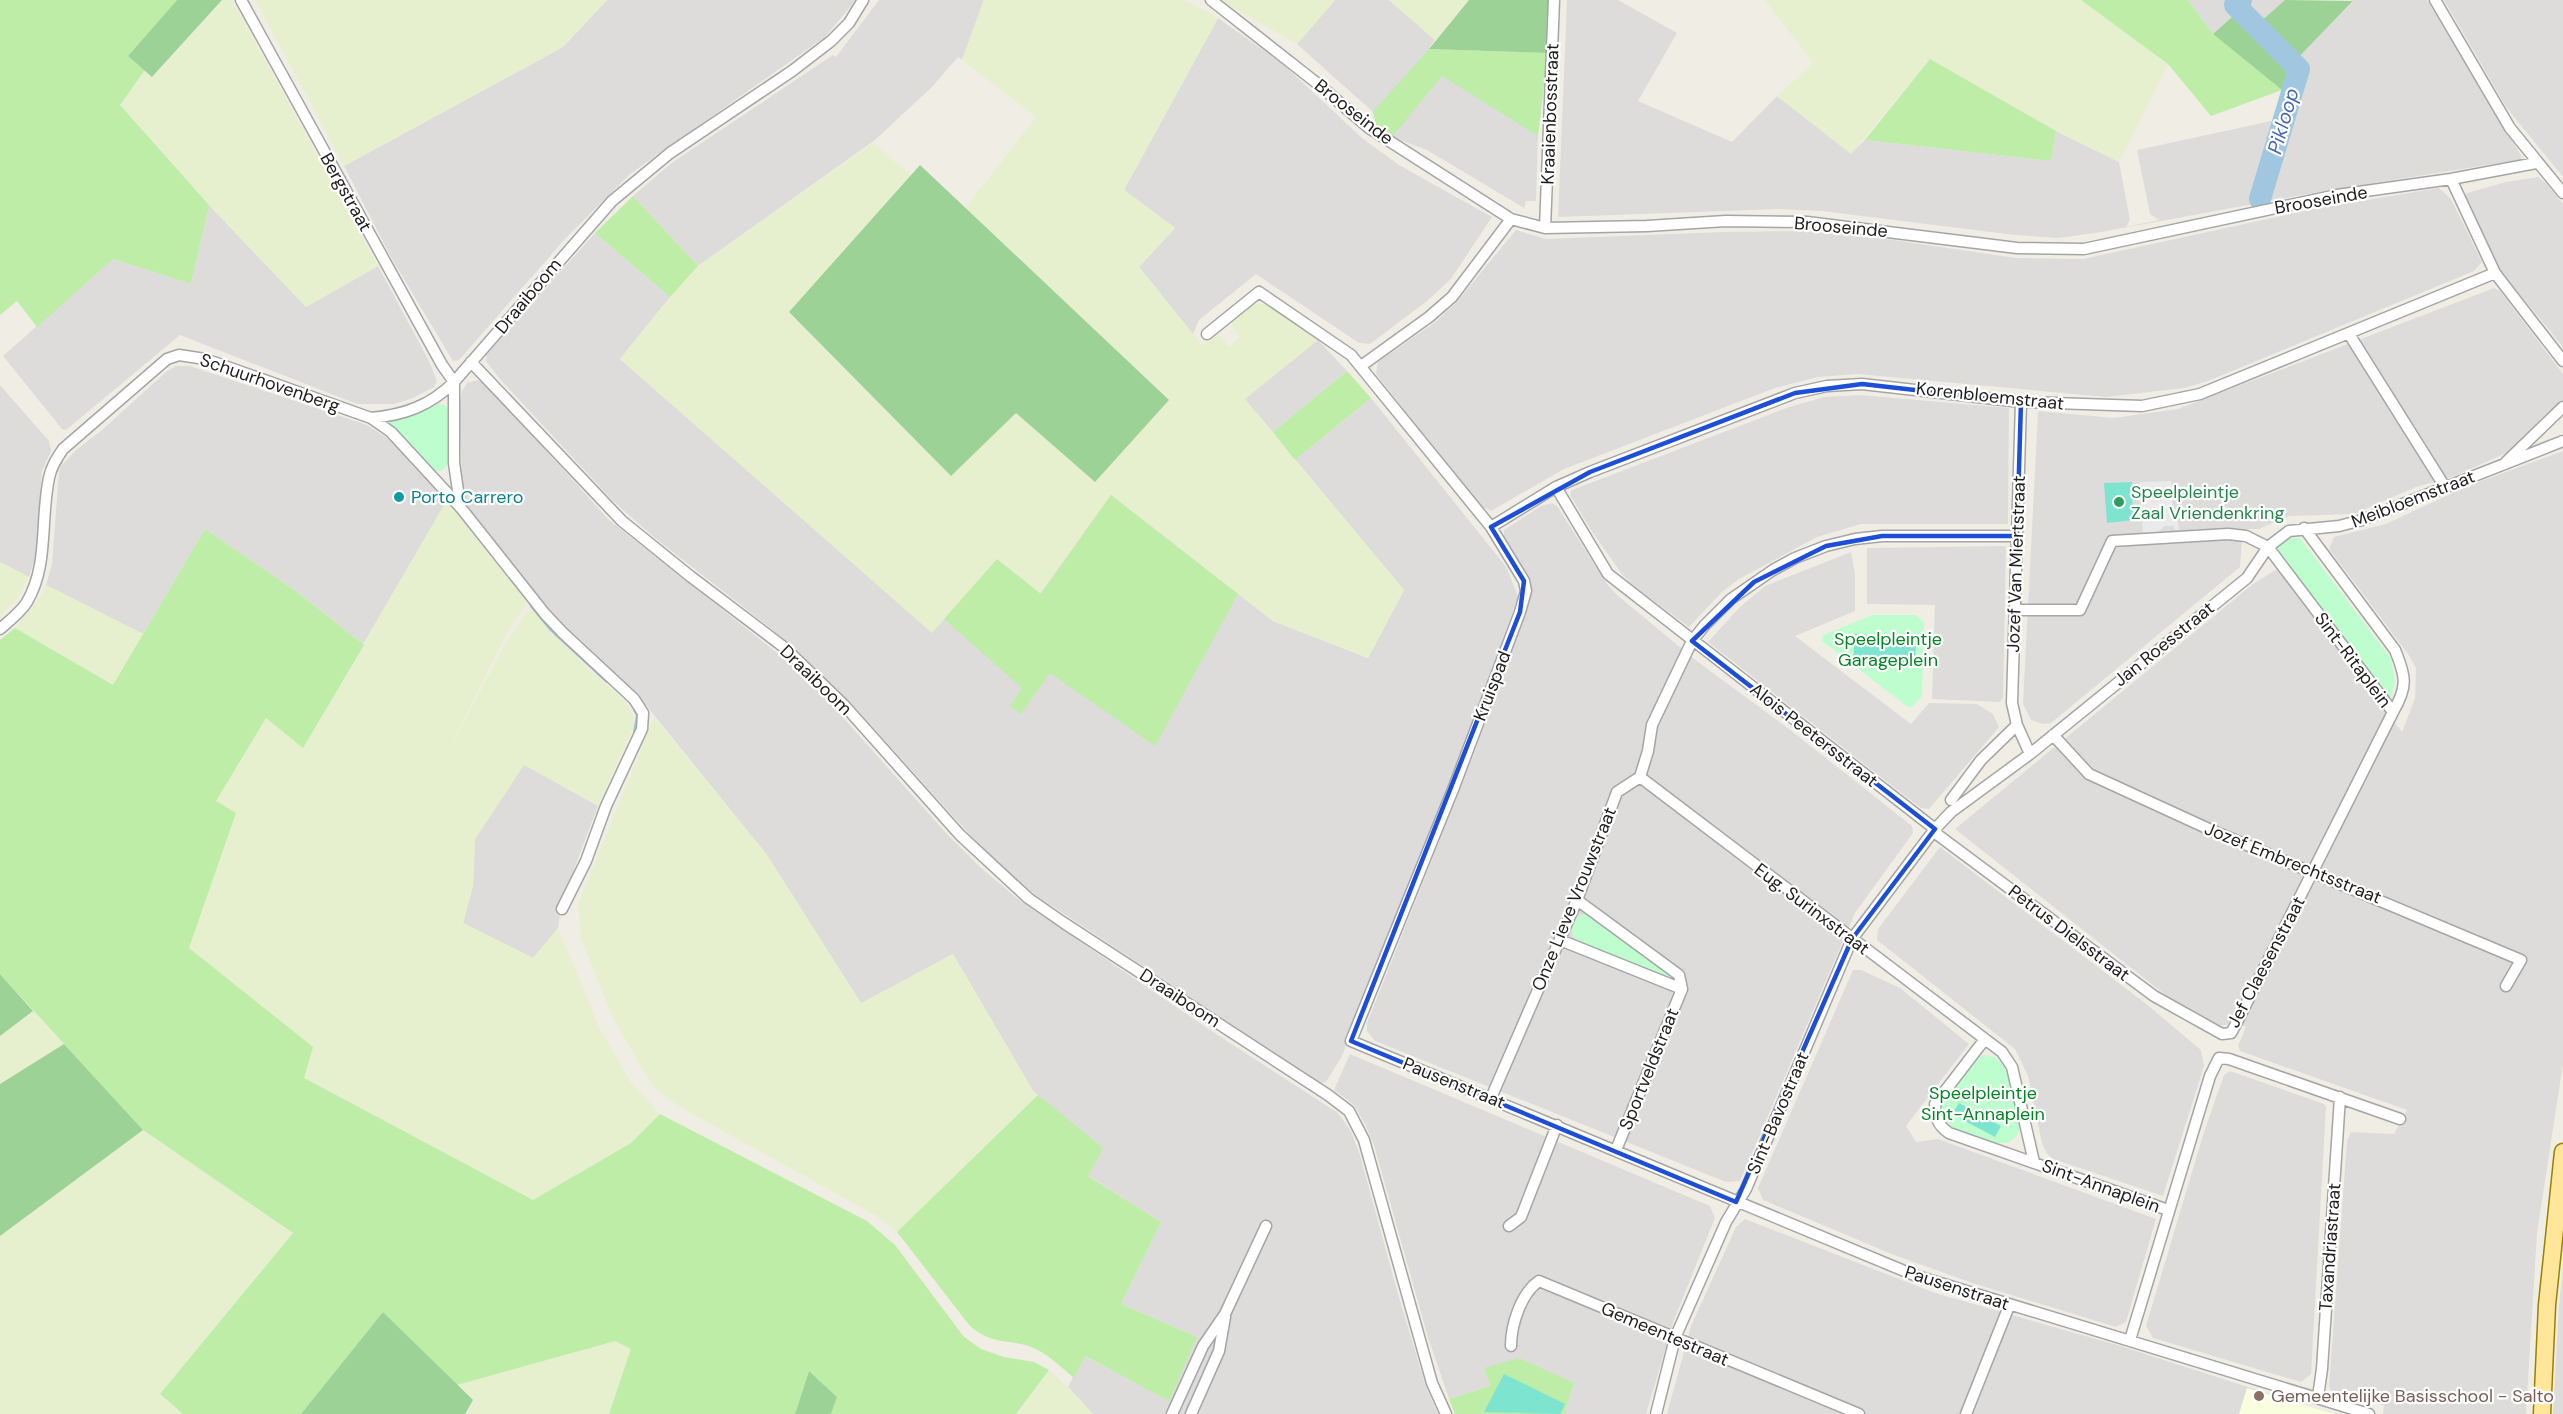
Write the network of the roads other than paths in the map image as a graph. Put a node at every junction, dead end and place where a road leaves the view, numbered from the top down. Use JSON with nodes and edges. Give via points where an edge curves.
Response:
{"nodes":[{"id":1,"x":241,"y":0,"type":"edge"},
{"id":2,"x":863,"y":0,"type":"edge"},
{"id":3,"x":1211,"y":0,"type":"edge"},
{"id":4,"x":1554,"y":0,"type":"edge"},
{"id":5,"x":2435,"y":0,"type":"edge"},
{"id":6,"x":2536,"y":163,"type":"junction"},
{"id":7,"x":2451,"y":179,"type":"junction"},
{"id":8,"x":2563,"y":193,"type":"edge"},
{"id":9,"x":1510,"y":219,"type":"junction"},
{"id":10,"x":1545,"y":228,"type":"junction"},
{"id":11,"x":2495,"y":273,"type":"junction"},
{"id":12,"x":1207,"y":334,"type":"dead end"},
{"id":13,"x":2349,"y":334,"type":"junction"},
{"id":14,"x":2563,"y":361,"type":"edge"},
{"id":15,"x":471,"y":362,"type":"junction"},
{"id":16,"x":1361,"y":366,"type":"junction"},
{"id":17,"x":454,"y":382,"type":"junction"},
{"id":18,"x":2021,"y":402,"type":"junction"},
{"id":19,"x":2563,"y":407,"type":"edge"},
{"id":20,"x":371,"y":418,"type":"junction"},
{"id":21,"x":2563,"y":441,"type":"edge"},
{"id":22,"x":2503,"y":464,"type":"junction"},
{"id":23,"x":1556,"y":487,"type":"junction"},
{"id":24,"x":2445,"y":487,"type":"junction"},
{"id":25,"x":461,"y":508,"type":"junction"},
{"id":26,"x":1491,"y":527,"type":"junction"},
{"id":27,"x":2304,"y":528,"type":"junction"},
{"id":28,"x":2016,"y":536,"type":"junction"},
{"id":29,"x":2268,"y":547,"type":"junction"},
{"id":30,"x":2015,"y":610,"type":"junction"},
{"id":31,"x":0,"y":629,"type":"edge"},
{"id":32,"x":1692,"y":641,"type":"junction"},
{"id":33,"x":2393,"y":712,"type":"junction"},
{"id":34,"x":2017,"y":725,"type":"junction"},
{"id":35,"x":2053,"y":735,"type":"junction"},
{"id":36,"x":2030,"y":754,"type":"junction"},
{"id":37,"x":1640,"y":777,"type":"junction"},
{"id":38,"x":1951,"y":800,"type":"dead end"},
{"id":39,"x":1935,"y":829,"type":"junction"},
{"id":40,"x":2314,"y":872,"type":"junction"},
{"id":41,"x":1577,"y":900,"type":"junction"},
{"id":42,"x":562,"y":909,"type":"dead end"},
{"id":43,"x":1852,"y":939,"type":"junction"},
{"id":44,"x":1560,"y":940,"type":"junction"},
{"id":45,"x":2506,"y":986,"type":"dead end"},
{"id":46,"x":1682,"y":989,"type":"junction"},
{"id":47,"x":2210,"y":1028,"type":"joint"},
{"id":48,"x":1985,"y":1039,"type":"junction"},
{"id":49,"x":1351,"y":1041,"type":"joint"},
{"id":50,"x":1491,"y":1098,"type":"junction"},
{"id":51,"x":2340,"y":1098,"type":"junction"},
{"id":52,"x":2400,"y":1119,"type":"dead end"},
{"id":53,"x":1557,"y":1125,"type":"junction"},
{"id":54,"x":1616,"y":1149,"type":"junction"},
{"id":55,"x":2563,"y":1152,"type":"edge"},
{"id":56,"x":2034,"y":1162,"type":"junction"},
{"id":57,"x":1736,"y":1202,"type":"junction"},
{"id":58,"x":2168,"y":1210,"type":"junction"},
{"id":59,"x":1266,"y":1226,"type":"dead end"},
{"id":60,"x":1509,"y":1226,"type":"dead end"},
{"id":61,"x":2009,"y":1306,"type":"junction"},
{"id":62,"x":1225,"y":1314,"type":"junction"},
{"id":63,"x":1675,"y":1338,"type":"junction"},
{"id":64,"x":2130,"y":1340,"type":"junction"},
{"id":65,"x":1511,"y":1346,"type":"dead end"},
{"id":66,"x":2318,"y":1397,"type":"junction"},
{"id":67,"x":1172,"y":1414,"type":"edge"},
{"id":68,"x":1191,"y":1414,"type":"edge"},
{"id":69,"x":1446,"y":1414,"type":"edge"},
{"id":70,"x":1656,"y":1414,"type":"edge"},
{"id":71,"x":1859,"y":1414,"type":"edge"},
{"id":72,"x":1966,"y":1414,"type":"edge"},
{"id":73,"x":2369,"y":1414,"type":"edge"},
{"id":74,"x":2542,"y":1414,"type":"edge"}],
"edges":[{"from":1,"to":17,"type":"street","name":"Bergstraat"},
{"from":2,"to":15,"type":"street","name":"Draaiboom","via":[[849,23],[831,41],[670,153],[612,201]]},
{"from":3,"to":9,"type":"street","name":"Brooseinde","via":[[1369,128]]},
{"from":4,"to":10,"type":"street","name":"Kraaienbosstraat"},
{"from":5,"to":6,"type":"street","via":[[2510,128]]},
{"from":6,"to":7,"type":"street","name":"Brooseinde"},
{"from":6,"to":8,"type":"street"},
{"from":7,"to":10,"type":"street","name":"Brooseinde","via":[[2337,195],[2084,249],[2017,248],[1807,222]]},
{"from":7,"to":11,"type":"street"},
{"from":9,"to":10,"type":"street","name":"Brooseinde"},
{"from":9,"to":16,"type":"street","via":[[1452,297]]},
{"from":11,"to":13,"type":"street","name":"Korenbloemstraat"},
{"from":11,"to":14,"type":"street"},
{"from":12,"to":16,"type":"street","name":"Kruispad","via":[[1259,292],[1340,346]]},
{"from":13,"to":18,"type":"street","name":"Korenbloemstraat","via":[[2200,394],[2172,401],[2142,406]]},
{"from":13,"to":24,"type":"street"},
{"from":15,"to":17,"type":"street","name":"Schuurhovenberg"},
{"from":15,"to":69,"type":"street","name":"Draaiboom","via":[[622,521],[794,656],[844,705],[960,836],[1028,898],[1349,1111],[1364,1140],[1432,1383]]},
{"from":16,"to":26,"type":"street","name":"Kruispad"},
{"from":17,"to":20,"type":"street","name":"Schuurhovenberg","via":[[424,405],[395,416]]},
{"from":17,"to":25,"type":"street","via":[[454,463]]},
{"from":18,"to":23,"type":"street","name":"Korenbloemstraat","via":[[1862,384],[1827,386],[1795,393],[1698,429]]},
{"from":18,"to":28,"type":"street","name":"Jozef Van Miertstraat"},
{"from":19,"to":22,"type":"street","name":"Meibloemstraat"},
{"from":20,"to":25,"type":"street","via":[[391,432]]},
{"from":20,"to":31,"type":"street","name":"Schuurhovenberg","via":[[205,359],[180,355],[167,359],[63,449],[53,464],[36,583],[26,604]]},
{"from":21,"to":22,"type":"street","name":"Meibloemstraat"},
{"from":22,"to":24,"type":"street","name":"Meibloemstraat"},
{"from":23,"to":26,"type":"street","name":"Korenbloemstraat"},
{"from":23,"to":32,"type":"street","name":"Alois Peetersstraat","via":[[1608,574]]},
{"from":24,"to":27,"type":"street","name":"Meibloemstraat","via":[[2362,520]]},
{"from":25,"to":42,"type":"street","via":[[545,614],[634,699],[643,713],[642,729]]},
{"from":26,"to":49,"type":"street","name":"Kruispad","via":[[1524,580],[1526,591],[1454,788]]},
{"from":27,"to":29,"type":"street","name":"Meibloemstraat","via":[[2289,531]]},
{"from":27,"to":33,"type":"street","name":"Sint-Ritaplein","via":[[2395,650],[2405,684]]},
{"from":28,"to":30,"type":"street","name":"Jozef Van Miertstraat"},
{"from":28,"to":32,"type":"street","via":[[1882,536],[1826,546],[1795,558],[1754,582],[1731,599]]},
{"from":29,"to":30,"type":"street","via":[[2246,536],[2228,534],[2112,541],[2080,610]]},
{"from":29,"to":33,"type":"street","name":"Sint-Ritaplein"},
{"from":29,"to":35,"type":"street","name":"Jan Roesstraat","via":[[2247,578]]},
{"from":30,"to":34,"type":"street","name":"Jozef Van Miertstraat","via":[[2012,703]]},
{"from":32,"to":37,"type":"street","via":[[1652,725]]},
{"from":32,"to":39,"type":"street","name":"Alois Peetersstraat"},
{"from":33,"to":40,"type":"street","name":"Jef Claesenstraat"},
{"from":34,"to":36,"type":"street","name":"Jozef Van Miertstraat"},
{"from":34,"to":38,"type":"street","via":[[1981,760]]},
{"from":35,"to":36,"type":"street","name":"Jan Roesstraat"},
{"from":35,"to":40,"type":"street","name":"Jozef Embrechtsstraat","via":[[2089,774]]},
{"from":36,"to":39,"type":"street","name":"Sint-Bavostraat","via":[[1951,812]]},
{"from":37,"to":41,"type":"street","name":"Onze Lieve Vrouwstraat","via":[[1617,792]]},
{"from":37,"to":43,"type":"street","name":"Eug. Surinxstraat"},
{"from":39,"to":43,"type":"street","name":"Sint-Bavostraat"},
{"from":39,"to":47,"type":"street","name":"Petrus Dielsstraat","via":[[2154,996]]},
{"from":40,"to":45,"type":"street","name":"Jozef Embrechtsstraat","via":[[2520,960]]},
{"from":40,"to":47,"type":"street","name":"Jef Claesenstraat","via":[[2231,1033],[2222,1034]]},
{"from":41,"to":44,"type":"street","name":"Onze Lieve Vrouwstraat"},
{"from":41,"to":46,"type":"street","name":"Sportveldstraat","via":[[1679,975]]},
{"from":43,"to":48,"type":"street","name":"Eug. Surinxstraat"},
{"from":43,"to":57,"type":"street","name":"Sint-Bavostraat","via":[[1746,1189]]},
{"from":44,"to":46,"type":"street","name":"Sportveldstraat"},
{"from":44,"to":50,"type":"street","name":"Onze Lieve Vrouwstraat"},
{"from":46,"to":54,"type":"street","name":"Sportveldstraat"},
{"from":48,"to":56,"type":"street","name":"Sint-Annaplein","via":[[2002,1052],[2012,1067]]},
{"from":48,"to":56,"type":"street","name":"Sint-Annaplein","via":[[1940,1096],[1935,1104],[1936,1117],[1948,1133]]},
{"from":49,"to":50,"type":"street","name":"Pausenstraat"},
{"from":50,"to":53,"type":"street","name":"Pausenstraat"},
{"from":51,"to":52,"type":"street"},
{"from":51,"to":58,"type":"street","via":[[2229,1059],[2219,1059],[2210,1076]]},
{"from":51,"to":66,"type":"street","name":"Taxandriastraat"},
{"from":53,"to":54,"type":"street","name":"Pausenstraat"},
{"from":53,"to":60,"type":"street","via":[[1521,1217]]},
{"from":54,"to":57,"type":"street","name":"Pausenstraat"},
{"from":55,"to":74,"type":"main road","via":[[2547,1305]]},
{"from":56,"to":58,"type":"street","name":"Sint-Annaplein"},
{"from":57,"to":61,"type":"street","name":"Pausenstraat","via":[[1914,1275]]},
{"from":57,"to":63,"type":"street","name":"Sint-Bavostraat"},
{"from":58,"to":64,"type":"street"},
{"from":59,"to":62,"type":"street"},
{"from":61,"to":64,"type":"street","name":"Pausenstraat"},
{"from":61,"to":72,"type":"street"},
{"from":62,"to":67,"type":"street","via":[[1203,1346]]},
{"from":62,"to":68,"type":"street","via":[[1219,1351]]},
{"from":63,"to":65,"type":"street","name":"Gemeentestraat","via":[[1539,1281],[1528,1292],[1511,1329]]},
{"from":63,"to":70,"type":"street","name":"Sint-Bavostraat"},
{"from":63,"to":71,"type":"street","name":"Gemeentestraat"},
{"from":64,"to":66,"type":"street","name":"Pausenstraat"},
{"from":66,"to":73,"type":"street","name":"Pausenstraat"}]}
